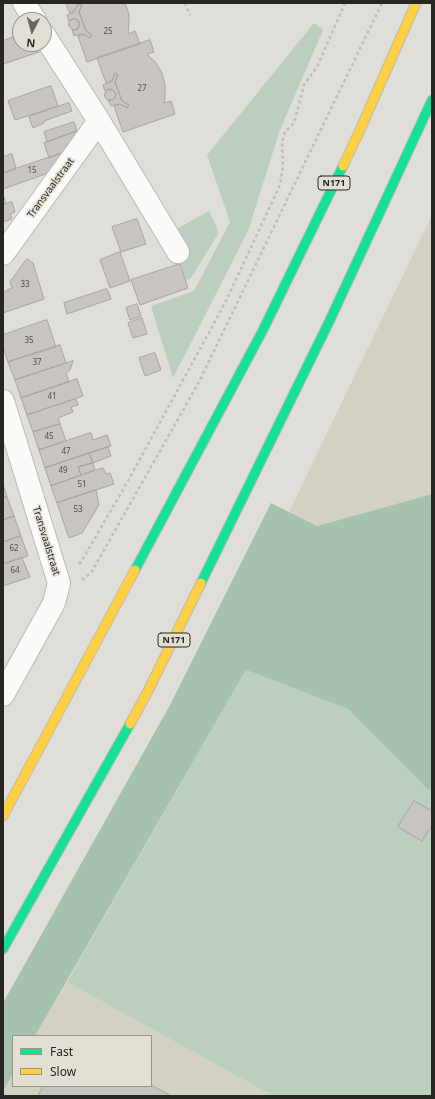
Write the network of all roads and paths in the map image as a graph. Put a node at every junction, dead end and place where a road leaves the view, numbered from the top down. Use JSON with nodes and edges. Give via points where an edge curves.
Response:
{"nodes":[{"id":1,"x":24,"y":3,"type":"edge"},
{"id":2,"x":186,"y":3,"type":"edge"},
{"id":3,"x":345,"y":3,"type":"edge"},
{"id":4,"x":382,"y":3,"type":"edge"},
{"id":5,"x":416,"y":3,"type":"edge"},
{"id":6,"x":30,"y":12,"type":"edge"},
{"id":7,"x":190,"y":15,"type":"dead end"},
{"id":8,"x":52,"y":48,"type":"edge"},
{"id":9,"x":432,"y":100,"type":"edge"},
{"id":10,"x":99,"y":121,"type":"junction"},
{"id":11,"x":178,"y":252,"type":"dead end"},
{"id":12,"x":3,"y":254,"type":"edge"},
{"id":13,"x":3,"y":401,"type":"edge"},
{"id":14,"x":56,"y":593,"type":"junction"},
{"id":15,"x":3,"y":695,"type":"edge"},
{"id":16,"x":3,"y":816,"type":"edge"},
{"id":17,"x":3,"y":949,"type":"edge"}],
"edges":[{"from":1,"to":6,"type":"street"},
{"from":2,"to":7,"type":"path"},
{"from":3,"to":14,"type":"path","via":[[317,67],[304,85],[294,122],[285,132],[280,185],[224,303],[128,481],[81,562]]},
{"from":4,"to":14,"type":"path","via":[[199,382],[91,573]]},
{"from":5,"to":16,"type":"highway","number":"N171","via":[[360,130],[263,330]]},
{"from":8,"to":10,"type":"street"},
{"from":9,"to":17,"type":"highway","number":"N171","via":[[329,322],[147,693]]},
{"from":10,"to":11,"type":"street"},
{"from":10,"to":12,"type":"street","name":"Transvaalstraat"},
{"from":13,"to":14,"type":"street","name":"Transvaalstraat"},
{"from":14,"to":15,"type":"street"}]}
